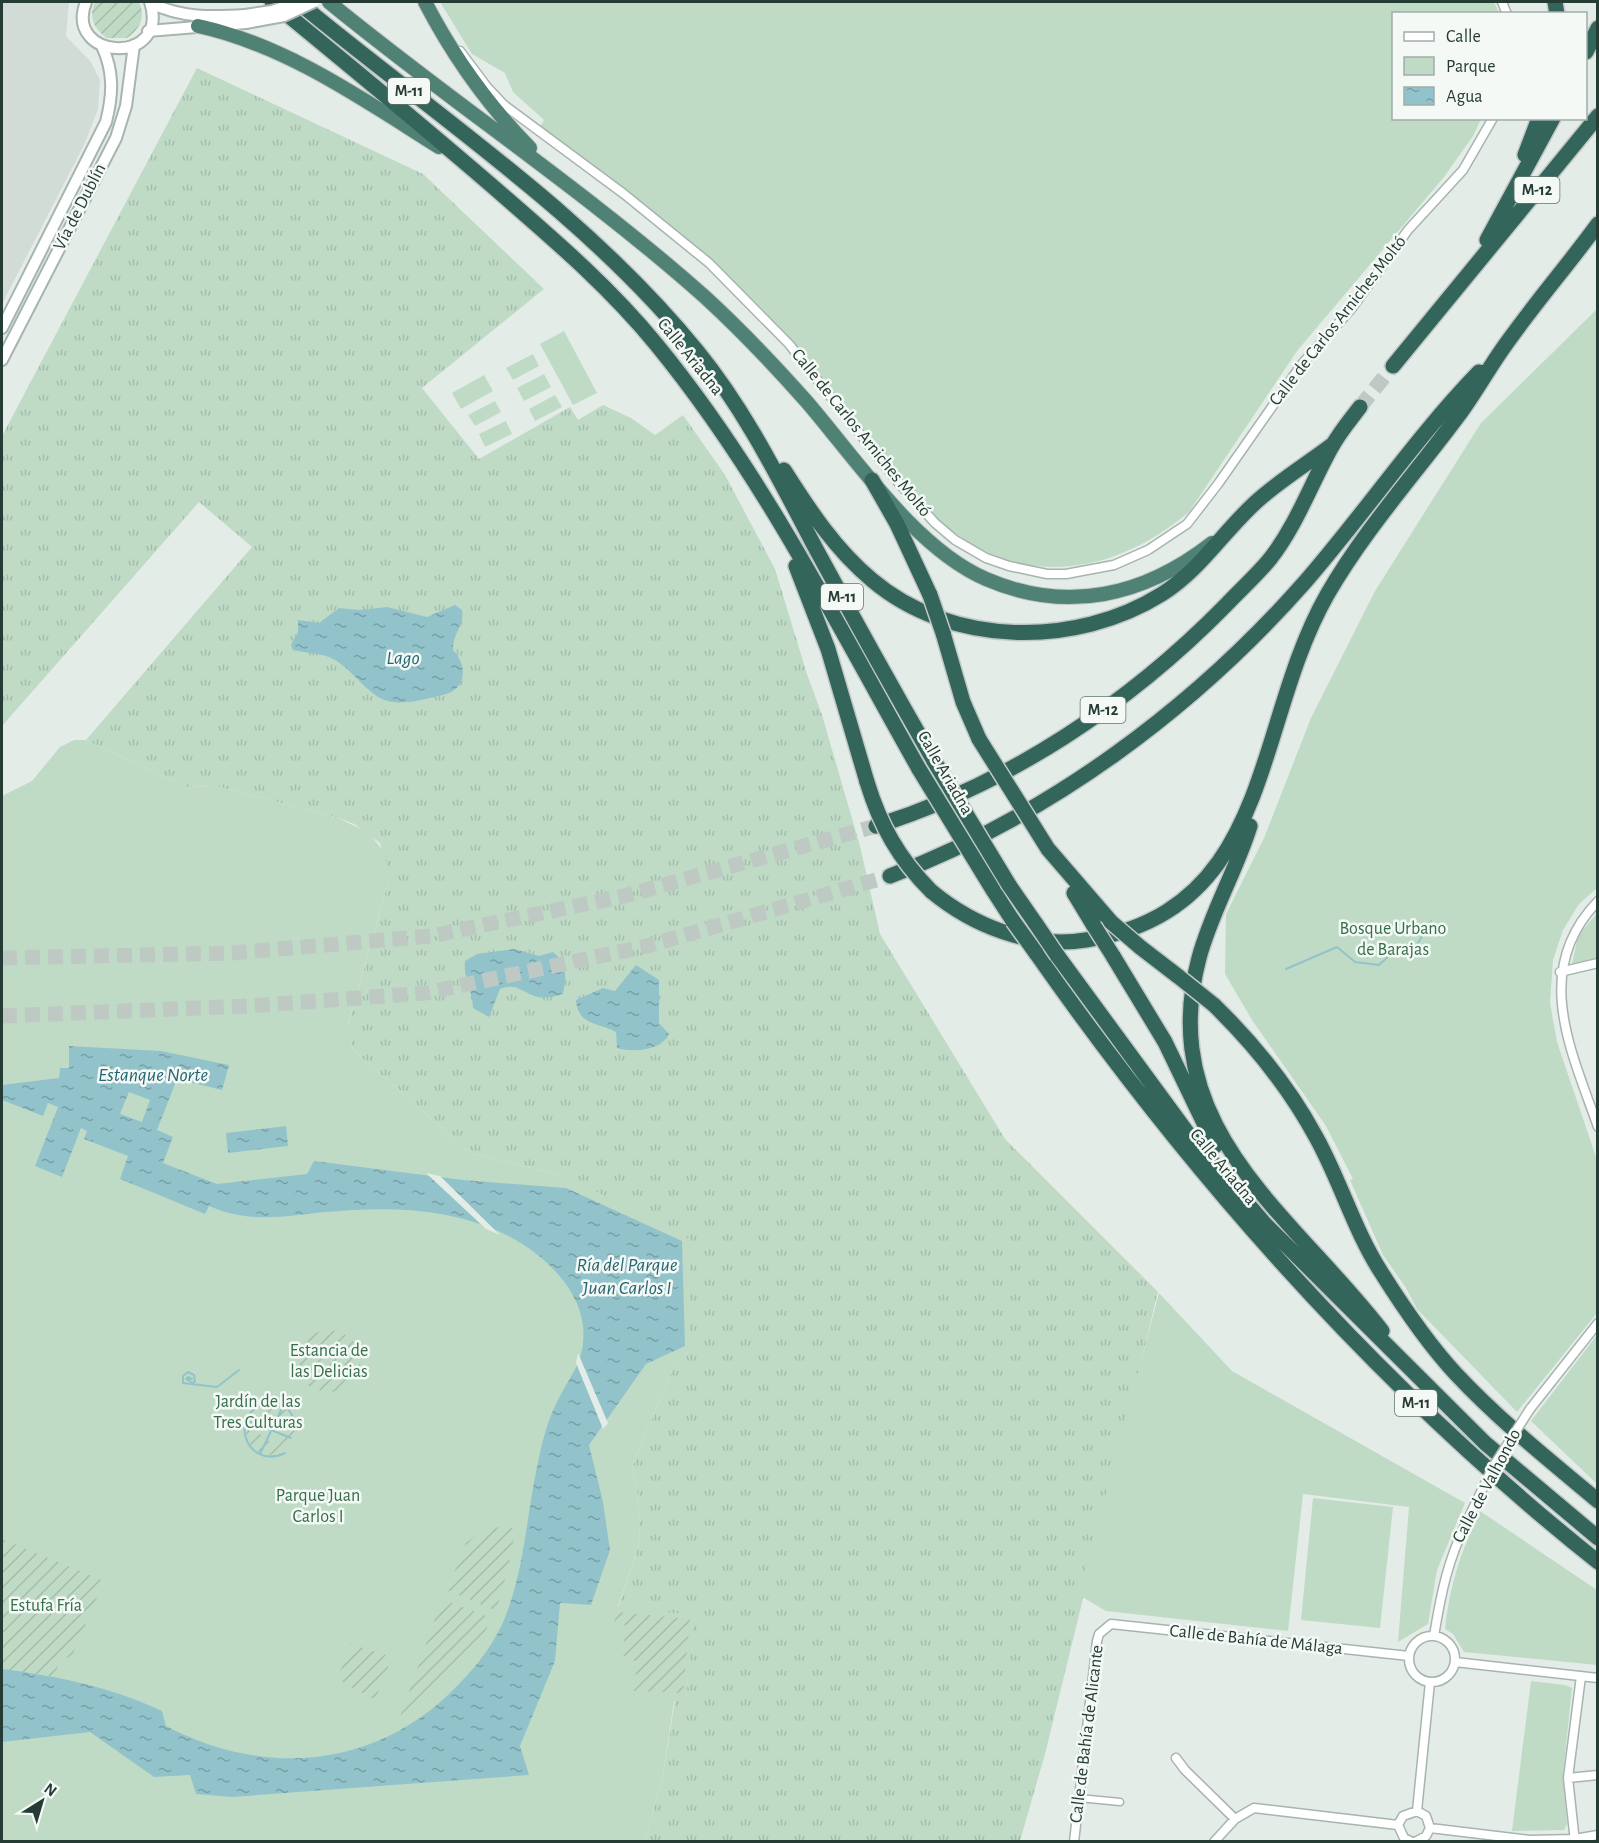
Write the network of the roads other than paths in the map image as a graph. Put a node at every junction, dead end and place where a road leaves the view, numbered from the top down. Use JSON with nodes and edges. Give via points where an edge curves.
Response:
{"nodes":[{"id":1,"x":86,"y":2,"type":"edge"},
{"id":2,"x":150,"y":2,"type":"edge"},
{"id":3,"x":272,"y":2,"type":"edge"},
{"id":4,"x":298,"y":2,"type":"edge"},
{"id":5,"x":314,"y":2,"type":"edge"},
{"id":6,"x":329,"y":2,"type":"edge"},
{"id":7,"x":426,"y":2,"type":"edge"},
{"id":8,"x":245,"y":19,"type":"junction"},
{"id":9,"x":198,"y":26,"type":"junction"},
{"id":10,"x":1598,"y":27,"type":"edge"},
{"id":11,"x":148,"y":31,"type":"junction"},
{"id":12,"x":134,"y":45,"type":"junction"},
{"id":13,"x":102,"y":46,"type":"junction"},
{"id":14,"x":1587,"y":50,"type":"edge"},
{"id":15,"x":1598,"y":116,"type":"edge"},
{"id":16,"x":1492,"y":120,"type":"edge"},
{"id":17,"x":1538,"y":120,"type":"edge"},
{"id":18,"x":1552,"y":120,"type":"edge"},
{"id":19,"x":470,"y":167,"type":"junction"},
{"id":20,"x":563,"y":181,"type":"junction"},
{"id":21,"x":1506,"y":200,"type":"junction"},
{"id":22,"x":1598,"y":224,"type":"edge"},
{"id":23,"x":1476,"y":263,"type":"junction"},
{"id":24,"x":2,"y":328,"type":"edge"},
{"id":25,"x":1506,"y":344,"type":"junction"},
{"id":26,"x":2,"y":360,"type":"edge"},
{"id":27,"x":1393,"y":366,"type":"tunnel mouth"},
{"id":28,"x":1360,"y":407,"type":"tunnel mouth"},
{"id":29,"x":753,"y":430,"type":"junction"},
{"id":30,"x":1332,"y":445,"type":"junction"},
{"id":31,"x":872,"y":480,"type":"junction"},
{"id":32,"x":776,"y":516,"type":"junction"},
{"id":33,"x":1225,"y":532,"type":"junction"},
{"id":34,"x":1280,"y":713,"type":"junction"},
{"id":35,"x":876,"y":826,"type":"tunnel mouth"},
{"id":36,"x":1048,"y":849,"type":"junction"},
{"id":37,"x":890,"y":876,"type":"tunnel mouth"},
{"id":38,"x":1598,"y":901,"type":"edge"},
{"id":39,"x":1598,"y":963,"type":"edge"},
{"id":40,"x":1560,"y":972,"type":"junction"},
{"id":41,"x":1598,"y":1127,"type":"edge"},
{"id":42,"x":1324,"y":1283,"type":"junction"},
{"id":43,"x":1598,"y":1323,"type":"edge"},
{"id":44,"x":1419,"y":1380,"type":"junction"},
{"id":45,"x":1598,"y":1501,"type":"edge"},
{"id":46,"x":1598,"y":1538,"type":"edge"},
{"id":47,"x":1598,"y":1562,"type":"edge"},
{"id":48,"x":1103,"y":1629,"type":"joint"},
{"id":49,"x":1434,"y":1636,"type":"junction"},
{"id":50,"x":1409,"y":1656,"type":"junction"},
{"id":51,"x":1455,"y":1662,"type":"junction"},
{"id":52,"x":1581,"y":1676,"type":"junction"},
{"id":53,"x":1598,"y":1678,"type":"edge"},
{"id":54,"x":1430,"y":1682,"type":"junction"},
{"id":55,"x":1176,"y":1758,"type":"dead end"},
{"id":56,"x":1598,"y":1775,"type":"edge"},
{"id":57,"x":1568,"y":1778,"type":"junction"},
{"id":58,"x":1079,"y":1798,"type":"junction"},
{"id":59,"x":1120,"y":1802,"type":"dead end"},
{"id":60,"x":1416,"y":1811,"type":"junction"},
{"id":61,"x":1235,"y":1819,"type":"junction"},
{"id":62,"x":1398,"y":1825,"type":"junction"},
{"id":63,"x":1430,"y":1828,"type":"junction"},
{"id":64,"x":1598,"y":1835,"type":"edge"},
{"id":65,"x":1575,"y":1840,"type":"edge"},
{"id":66,"x":1074,"y":1842,"type":"edge"},
{"id":67,"x":1214,"y":1842,"type":"edge"},
{"id":68,"x":1413,"y":1842,"type":"edge"}],
"edges":[{"from":1,"to":13,"type":"street","name":"Vía de Dublín","via":[[86,30]]},
{"from":2,"to":8,"type":"street","via":[[164,10],[188,15]]},
{"from":2,"to":11,"type":"street","via":[[152,22]]},
{"from":3,"to":19,"type":"highway","name":"Calle Ariadna","number":"M-11"},
{"from":4,"to":8,"type":"street","bridge":true},
{"from":4,"to":29,"type":"highway","name":"Calle Ariadna","number":"M-11","via":[[520,179],[623,268],[697,351]]},
{"from":5,"to":8,"type":"street","bridge":true,"via":[[284,16]]},
{"from":6,"to":20,"type":"highway"},
{"from":7,"to":16,"type":"street","name":"Calle de Carlos Arniches Moltó","via":[[504,105],[682,240],[750,304],[789,344],[935,523],[986,558],[1047,574],[1114,566],[1148,550],[1187,524],[1302,364],[1352,308],[1408,230],[1463,170]]},
{"from":7,"to":20,"type":"highway","via":[[484,99]]},
{"from":8,"to":9,"type":"street"},
{"from":9,"to":11,"type":"street"},
{"from":9,"to":19,"type":"highway","via":[[247,38],[276,52],[382,111]]},
{"from":10,"to":14,"type":"highway"},
{"from":11,"to":12,"type":"street"},
{"from":12,"to":13,"type":"street","via":[[118,49]]},
{"from":12,"to":26,"type":"street","name":"Vía de Dublín","via":[[126,106],[116,138]]},
{"from":13,"to":24,"type":"street","name":"Vía de Dublín","via":[[111,68],[113,88],[106,122]]},
{"from":15,"to":23,"type":"highway","number":"M-12"},
{"from":17,"to":21,"type":"highway"},
{"from":18,"to":21,"type":"highway","number":"M-12"},
{"from":19,"to":32,"type":"highway","name":"Calle Ariadna","number":"M-11","via":[[583,266],[654,342],[731,441]]},
{"from":20,"to":31,"type":"highway","via":[[714,306],[805,400]]},
{"from":21,"to":23,"type":"highway","number":"M-12"},
{"from":22,"to":25,"type":"highway","number":"M-12"},
{"from":23,"to":27,"type":"highway","number":"M-12"},
{"from":25,"to":34,"type":"highway","via":[[1462,411],[1361,542],[1326,596],[1299,654]]},
{"from":25,"to":37,"type":"highway","number":"M-12","via":[[1450,402],[1305,581],[1217,671],[1140,736],[1053,795]]},
{"from":28,"to":30,"type":"highway","number":"M-12"},
{"from":29,"to":33,"type":"highway","via":[[774,453],[830,538],[874,582],[931,616],[983,629],[1008,633],[1062,630],[1129,612],[1183,579]]},
{"from":29,"to":42,"type":"highway","name":"Calle Ariadna","number":"M-11","bridge":true,"via":[[850,613],[1009,885],[1189,1136]]},
{"from":30,"to":33,"type":"highway","via":[[1257,501]]},
{"from":30,"to":35,"type":"highway","number":"M-12","via":[[1270,560],[1141,684],[1042,751],[950,797]]},
{"from":31,"to":33,"type":"highway","via":[[937,548],[957,563],[994,582],[1044,596],[1093,596],[1147,583],[1184,564]]},
{"from":31,"to":36,"type":"highway","bridge":true,"via":[[930,596],[963,702],[979,739]]},
{"from":32,"to":34,"type":"highway","bridge":true,"via":[[828,649],[867,782],[887,834],[907,865],[931,891],[973,920],[1004,933],[1072,942],[1111,936],[1177,905],[1222,861],[1242,827]]},
{"from":32,"to":47,"type":"highway","name":"Calle Ariadna","number":"M-11","bridge":true,"via":[[919,769],[993,890],[1098,1041],[1249,1228],[1406,1394]]},
{"from":34,"to":44,"type":"highway","via":[[1244,844],[1199,957],[1192,997],[1195,1063],[1217,1128],[1245,1174],[1363,1306]]},
{"from":36,"to":42,"type":"highway","bridge":true,"via":[[1165,1042],[1220,1154]]},
{"from":36,"to":45,"type":"highway","bridge":true,"via":[[1111,922],[1214,1005],[1251,1042],[1284,1083],[1317,1138],[1380,1271],[1421,1330],[1455,1373],[1499,1417]]},
{"from":38,"to":40,"type":"street","via":[[1585,914],[1571,939]]},
{"from":39,"to":40,"type":"street"},
{"from":40,"to":41,"type":"street","via":[[1560,999],[1573,1056]]},
{"from":42,"to":44,"type":"highway","name":"Calle Ariadna","number":"M-11"},
{"from":43,"to":49,"type":"street","name":"Calle de Valhondo","bridge":true,"via":[[1530,1409],[1493,1467],[1453,1550],[1441,1590]]},
{"from":44,"to":46,"type":"highway","name":"Calle Ariadna","number":"M-11","via":[[1485,1443]]},
{"from":48,"to":50,"type":"street","name":"Calle de Bahía de Málaga","via":[[1111,1624]]},
{"from":48,"to":58,"type":"street","name":"Calle de Bahía de Alicante","via":[[1096,1641]]},
{"from":49,"to":50,"type":"street","via":[[1416,1643]]},
{"from":49,"to":51,"type":"street","via":[[1447,1642]]},
{"from":50,"to":54,"type":"street","via":[[1415,1675]]},
{"from":51,"to":52,"type":"street"},
{"from":51,"to":54,"type":"street","via":[[1444,1679]]},
{"from":52,"to":53,"type":"street"},
{"from":52,"to":57,"type":"street"},
{"from":54,"to":60,"type":"street"},
{"from":55,"to":61,"type":"street"},
{"from":56,"to":57,"type":"street"},
{"from":57,"to":65,"type":"street"},
{"from":58,"to":59,"type":"street"},
{"from":58,"to":66,"type":"street","name":"Calle de Bahía de Alicante"},
{"from":60,"to":62,"type":"street","via":[[1403,1816]]},
{"from":60,"to":63,"type":"street","via":[[1426,1816]]},
{"from":61,"to":62,"type":"street","via":[[1254,1808]]},
{"from":61,"to":67,"type":"street"},
{"from":62,"to":68,"type":"street","via":[[1401,1834]]},
{"from":63,"to":65,"type":"street"},
{"from":63,"to":68,"type":"street","via":[[1426,1836]]},
{"from":64,"to":65,"type":"street"}]}
